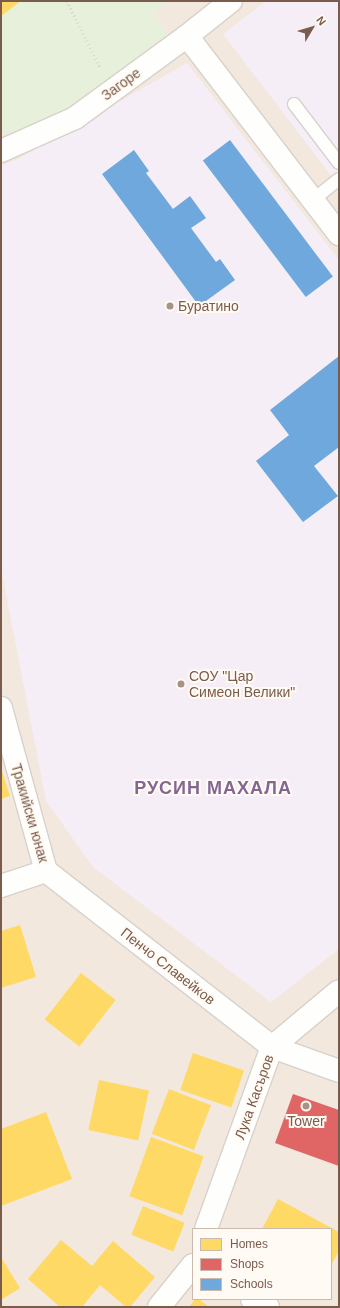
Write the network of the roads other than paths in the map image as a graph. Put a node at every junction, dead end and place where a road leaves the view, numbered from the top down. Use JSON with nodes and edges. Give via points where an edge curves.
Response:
{"nodes":[{"id":1,"x":232,"y":1,"type":"edge"},
{"id":2,"x":187,"y":36,"type":"junction"},
{"id":3,"x":294,"y":104,"type":"dead end"},
{"id":4,"x":1,"y":151,"type":"edge"},
{"id":5,"x":339,"y":163,"type":"edge"},
{"id":6,"x":339,"y":179,"type":"edge"},
{"id":7,"x":313,"y":200,"type":"junction"},
{"id":8,"x":339,"y":234,"type":"edge"},
{"id":9,"x":1,"y":708,"type":"edge"},
{"id":10,"x":46,"y":871,"type":"junction"},
{"id":11,"x":1,"y":886,"type":"edge"},
{"id":12,"x":339,"y":991,"type":"edge"},
{"id":13,"x":272,"y":1047,"type":"junction"},
{"id":14,"x":339,"y":1071,"type":"edge"},
{"id":15,"x":206,"y":1228,"type":"edge"},
{"id":16,"x":192,"y":1268,"type":"edge"},
{"id":17,"x":254,"y":1300,"type":"edge"},
{"id":18,"x":159,"y":1307,"type":"edge"},
{"id":19,"x":268,"y":1307,"type":"edge"}],
"edges":[{"from":1,"to":2,"type":"street","name":"Загоре"},
{"from":2,"to":4,"type":"street","name":"Загоре","via":[[75,118]]},
{"from":2,"to":7,"type":"street"},
{"from":3,"to":5,"type":"lane"},
{"from":6,"to":7,"type":"lane"},
{"from":7,"to":8,"type":"street"},
{"from":9,"to":10,"type":"street","name":"Тракийски юнак"},
{"from":10,"to":11,"type":"street"},
{"from":10,"to":13,"type":"street","name":"Пенчо Славейков"},
{"from":12,"to":13,"type":"street","name":"Лука Касъров"},
{"from":13,"to":14,"type":"street","name":"Пенчо Славейков"},
{"from":13,"to":15,"type":"street","name":"Лука Касъров"},
{"from":16,"to":18,"type":"street"},
{"from":17,"to":19,"type":"street"}]}
